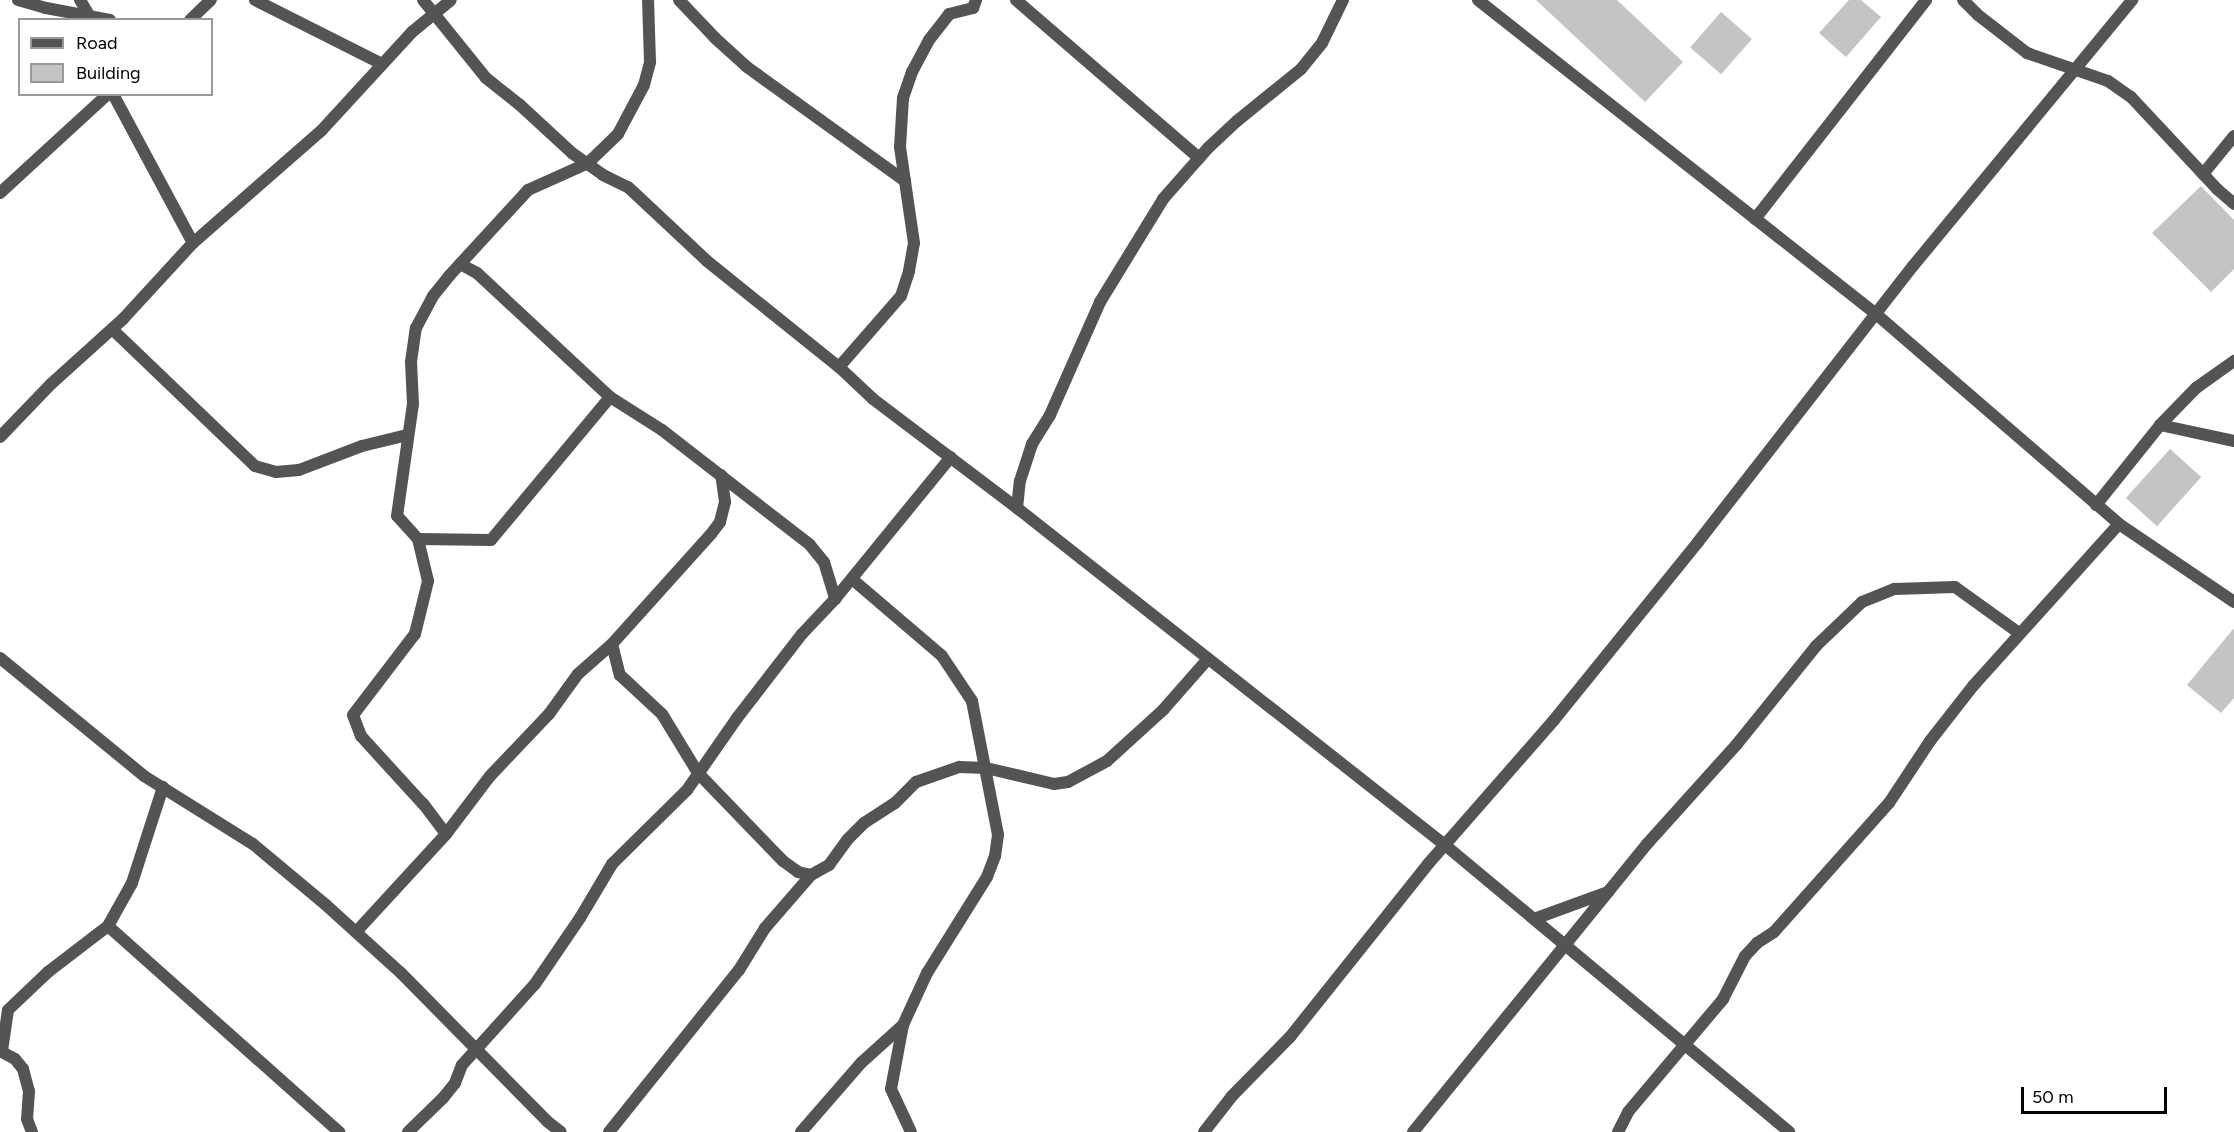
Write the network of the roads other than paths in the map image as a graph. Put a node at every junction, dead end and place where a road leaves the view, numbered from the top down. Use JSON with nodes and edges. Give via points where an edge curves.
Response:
{"nodes":[{"id":1,"x":18,"y":0,"type":"edge"},
{"id":2,"x":80,"y":0,"type":"edge"},
{"id":3,"x":212,"y":0,"type":"edge"},
{"id":4,"x":255,"y":0,"type":"edge"},
{"id":5,"x":423,"y":0,"type":"edge"},
{"id":6,"x":451,"y":0,"type":"edge"},
{"id":7,"x":648,"y":0,"type":"edge"},
{"id":8,"x":680,"y":0,"type":"edge"},
{"id":9,"x":976,"y":0,"type":"edge"},
{"id":10,"x":1016,"y":0,"type":"edge"},
{"id":11,"x":1343,"y":0,"type":"edge"},
{"id":12,"x":1478,"y":0,"type":"edge"},
{"id":13,"x":1926,"y":0,"type":"edge"},
{"id":14,"x":1964,"y":0,"type":"edge"},
{"id":15,"x":2132,"y":0,"type":"edge"},
{"id":16,"x":434,"y":13,"type":"junction"},
{"id":17,"x":90,"y":17,"type":"edge"},
{"id":18,"x":192,"y":18,"type":"edge"},
{"id":19,"x":382,"y":64,"type":"junction"},
{"id":20,"x":2074,"y":70,"type":"junction"},
{"id":21,"x":106,"y":96,"type":"edge"},
{"id":22,"x":114,"y":96,"type":"edge"},
{"id":23,"x":2234,"y":136,"type":"edge"},
{"id":24,"x":1199,"y":158,"type":"junction"},
{"id":25,"x":588,"y":163,"type":"junction"},
{"id":26,"x":2203,"y":174,"type":"junction"},
{"id":27,"x":905,"y":181,"type":"junction"},
{"id":28,"x":0,"y":193,"type":"edge"},
{"id":29,"x":2234,"y":204,"type":"edge"},
{"id":30,"x":1755,"y":219,"type":"junction"},
{"id":31,"x":193,"y":243,"type":"junction"},
{"id":32,"x":460,"y":264,"type":"junction"},
{"id":33,"x":1876,"y":314,"type":"junction"},
{"id":34,"x":112,"y":329,"type":"junction"},
{"id":35,"x":2234,"y":361,"type":"edge"},
{"id":36,"x":839,"y":367,"type":"junction"},
{"id":37,"x":610,"y":397,"type":"junction"},
{"id":38,"x":2160,"y":425,"type":"junction"},
{"id":39,"x":408,"y":435,"type":"junction"},
{"id":40,"x":0,"y":437,"type":"edge"},
{"id":41,"x":2234,"y":441,"type":"edge"},
{"id":42,"x":951,"y":458,"type":"junction"},
{"id":43,"x":721,"y":475,"type":"junction"},
{"id":44,"x":2096,"y":505,"type":"junction"},
{"id":45,"x":1017,"y":508,"type":"junction"},
{"id":46,"x":2119,"y":524,"type":"junction"},
{"id":47,"x":418,"y":539,"type":"junction"},
{"id":48,"x":852,"y":579,"type":"junction"},
{"id":49,"x":835,"y":599,"type":"junction"},
{"id":50,"x":2234,"y":602,"type":"edge"},
{"id":51,"x":2019,"y":633,"type":"junction"},
{"id":52,"x":612,"y":644,"type":"junction"},
{"id":53,"x":0,"y":658,"type":"edge"},
{"id":54,"x":1207,"y":660,"type":"junction"},
{"id":55,"x":986,"y":768,"type":"junction"},
{"id":56,"x":698,"y":773,"type":"junction"},
{"id":57,"x":163,"y":787,"type":"junction"},
{"id":58,"x":446,"y":834,"type":"junction"},
{"id":59,"x":1445,"y":845,"type":"junction"},
{"id":60,"x":811,"y":875,"type":"junction"},
{"id":61,"x":1609,"y":892,"type":"junction"},
{"id":62,"x":1534,"y":919,"type":"junction"},
{"id":63,"x":108,"y":926,"type":"junction"},
{"id":64,"x":356,"y":932,"type":"junction"},
{"id":65,"x":1565,"y":945,"type":"junction"},
{"id":66,"x":903,"y":1025,"type":"junction"},
{"id":67,"x":1686,"y":1046,"type":"junction"},
{"id":68,"x":477,"y":1049,"type":"junction"},
{"id":69,"x":1,"y":1051,"type":"edge"},
{"id":70,"x":1628,"y":1112,"type":"junction"},
{"id":71,"x":32,"y":1132,"type":"edge"},
{"id":72,"x":339,"y":1132,"type":"edge"},
{"id":73,"x":408,"y":1132,"type":"edge"},
{"id":74,"x":561,"y":1132,"type":"edge"},
{"id":75,"x":609,"y":1132,"type":"edge"},
{"id":76,"x":801,"y":1132,"type":"edge"},
{"id":77,"x":911,"y":1132,"type":"edge"},
{"id":78,"x":1204,"y":1132,"type":"edge"},
{"id":79,"x":1413,"y":1132,"type":"edge"},
{"id":80,"x":1618,"y":1132,"type":"edge"},
{"id":81,"x":1630,"y":1132,"type":"edge"},
{"id":82,"x":1789,"y":1132,"type":"edge"}],
"edges":[{"from":1,"to":17,"type":"street"},
{"from":2,"to":17,"type":"street"},
{"from":3,"to":18,"type":"street"},
{"from":4,"to":19,"type":"street"},
{"from":5,"to":16,"type":"street"},
{"from":6,"to":16,"type":"street"},
{"from":7,"to":25,"type":"street","via":[[650,62],[644,85],[618,134]]},
{"from":8,"to":27,"type":"street","via":[[747,67]]},
{"from":9,"to":27,"type":"street","via":[[973,8],[949,14],[912,72],[903,98],[900,147]]},
{"from":10,"to":24,"type":"street"},
{"from":11,"to":24,"type":"street","via":[[1322,42],[1301,69]]},
{"from":12,"to":30,"type":"street"},
{"from":13,"to":30,"type":"street"},
{"from":14,"to":20,"type":"street","via":[[2027,53]]},
{"from":15,"to":20,"type":"street"},
{"from":16,"to":19,"type":"street"},
{"from":16,"to":25,"type":"street","via":[[486,78]]},
{"from":19,"to":31,"type":"street","via":[[321,131]]},
{"from":20,"to":26,"type":"street","via":[[2108,81],[2131,97]]},
{"from":20,"to":33,"type":"street"},
{"from":21,"to":28,"type":"street"},
{"from":22,"to":31,"type":"street"},
{"from":23,"to":26,"type":"street"},
{"from":24,"to":45,"type":"street","via":[[1163,199],[1101,302],[1030,451],[1020,481]]},
{"from":25,"to":32,"type":"street","via":[[528,190]]},
{"from":25,"to":36,"type":"street","via":[[628,187],[707,261]]},
{"from":26,"to":29,"type":"street"},
{"from":27,"to":36,"type":"street","via":[[914,243],[907,280],[901,296]]},
{"from":30,"to":33,"type":"street"},
{"from":31,"to":34,"type":"street"},
{"from":32,"to":37,"type":"street","via":[[477,273]]},
{"from":32,"to":39,"type":"street","via":[[433,296],[416,328]]},
{"from":33,"to":44,"type":"street"},
{"from":33,"to":59,"type":"street","via":[[1554,720]]},
{"from":34,"to":39,"type":"street","via":[[255,466],[276,472],[299,470],[362,446]]},
{"from":34,"to":40,"type":"street"},
{"from":35,"to":38,"type":"street","via":[[2196,388]]},
{"from":36,"to":42,"type":"street","via":[[873,399]]},
{"from":37,"to":43,"type":"street","via":[[642,415]]},
{"from":37,"to":47,"type":"street","via":[[490,540]]},
{"from":38,"to":41,"type":"street"},
{"from":38,"to":44,"type":"street"},
{"from":39,"to":47,"type":"street","via":[[397,516]]},
{"from":42,"to":45,"type":"street"},
{"from":42,"to":48,"type":"street"},
{"from":43,"to":49,"type":"street","via":[[810,545],[824,562]]},
{"from":43,"to":52,"type":"street","via":[[725,502],[720,522]]},
{"from":44,"to":46,"type":"street"},
{"from":45,"to":54,"type":"street"},
{"from":46,"to":50,"type":"street"},
{"from":46,"to":51,"type":"street"},
{"from":47,"to":58,"type":"street","via":[[428,581],[415,634],[353,715],[361,736]]},
{"from":48,"to":49,"type":"street"},
{"from":48,"to":55,"type":"street","via":[[942,656],[972,701]]},
{"from":49,"to":56,"type":"street","via":[[802,634]]},
{"from":51,"to":61,"type":"street","via":[[1955,587],[1895,589],[1862,602],[1816,646]]},
{"from":51,"to":67,"type":"street","via":[[1930,741],[1889,802],[1774,932],[1745,956],[1723,999]]},
{"from":52,"to":56,"type":"street","via":[[620,675],[662,714]]},
{"from":52,"to":58,"type":"street","via":[[578,674],[549,714],[490,776]]},
{"from":53,"to":57,"type":"street","via":[[144,776]]},
{"from":54,"to":55,"type":"street","via":[[1163,710],[1107,761],[1068,782],[1054,784]]},
{"from":54,"to":59,"type":"street"},
{"from":55,"to":60,"type":"street","via":[[959,767],[916,782],[848,838],[829,866]]},
{"from":55,"to":66,"type":"street","via":[[998,835],[995,856],[987,877],[927,973]]},
{"from":56,"to":60,"type":"street","via":[[783,861],[798,872]]},
{"from":56,"to":68,"type":"street","via":[[687,790],[612,864],[535,984]]},
{"from":57,"to":63,"type":"street","via":[[132,883]]},
{"from":57,"to":64,"type":"street","via":[[253,844]]},
{"from":58,"to":64,"type":"street"},
{"from":59,"to":62,"type":"street"},
{"from":59,"to":78,"type":"street","via":[[1290,1037],[1232,1096]]},
{"from":60,"to":75,"type":"street","via":[[765,928],[739,970]]},
{"from":61,"to":62,"type":"street"},
{"from":61,"to":65,"type":"street"},
{"from":62,"to":65,"type":"street"},
{"from":63,"to":69,"type":"street","via":[[48,972],[8,1010]]},
{"from":63,"to":72,"type":"street"},
{"from":64,"to":68,"type":"street"},
{"from":65,"to":67,"type":"street"},
{"from":65,"to":79,"type":"street"},
{"from":66,"to":76,"type":"street","via":[[861,1064]]},
{"from":66,"to":77,"type":"street","via":[[891,1089]]},
{"from":67,"to":70,"type":"street"},
{"from":67,"to":82,"type":"street"},
{"from":68,"to":73,"type":"street","via":[[462,1065],[443,1098]]},
{"from":68,"to":74,"type":"street"},
{"from":69,"to":71,"type":"street","via":[[15,1059],[22,1069]]},
{"from":70,"to":80,"type":"street"},
{"from":70,"to":81,"type":"street"}]}
